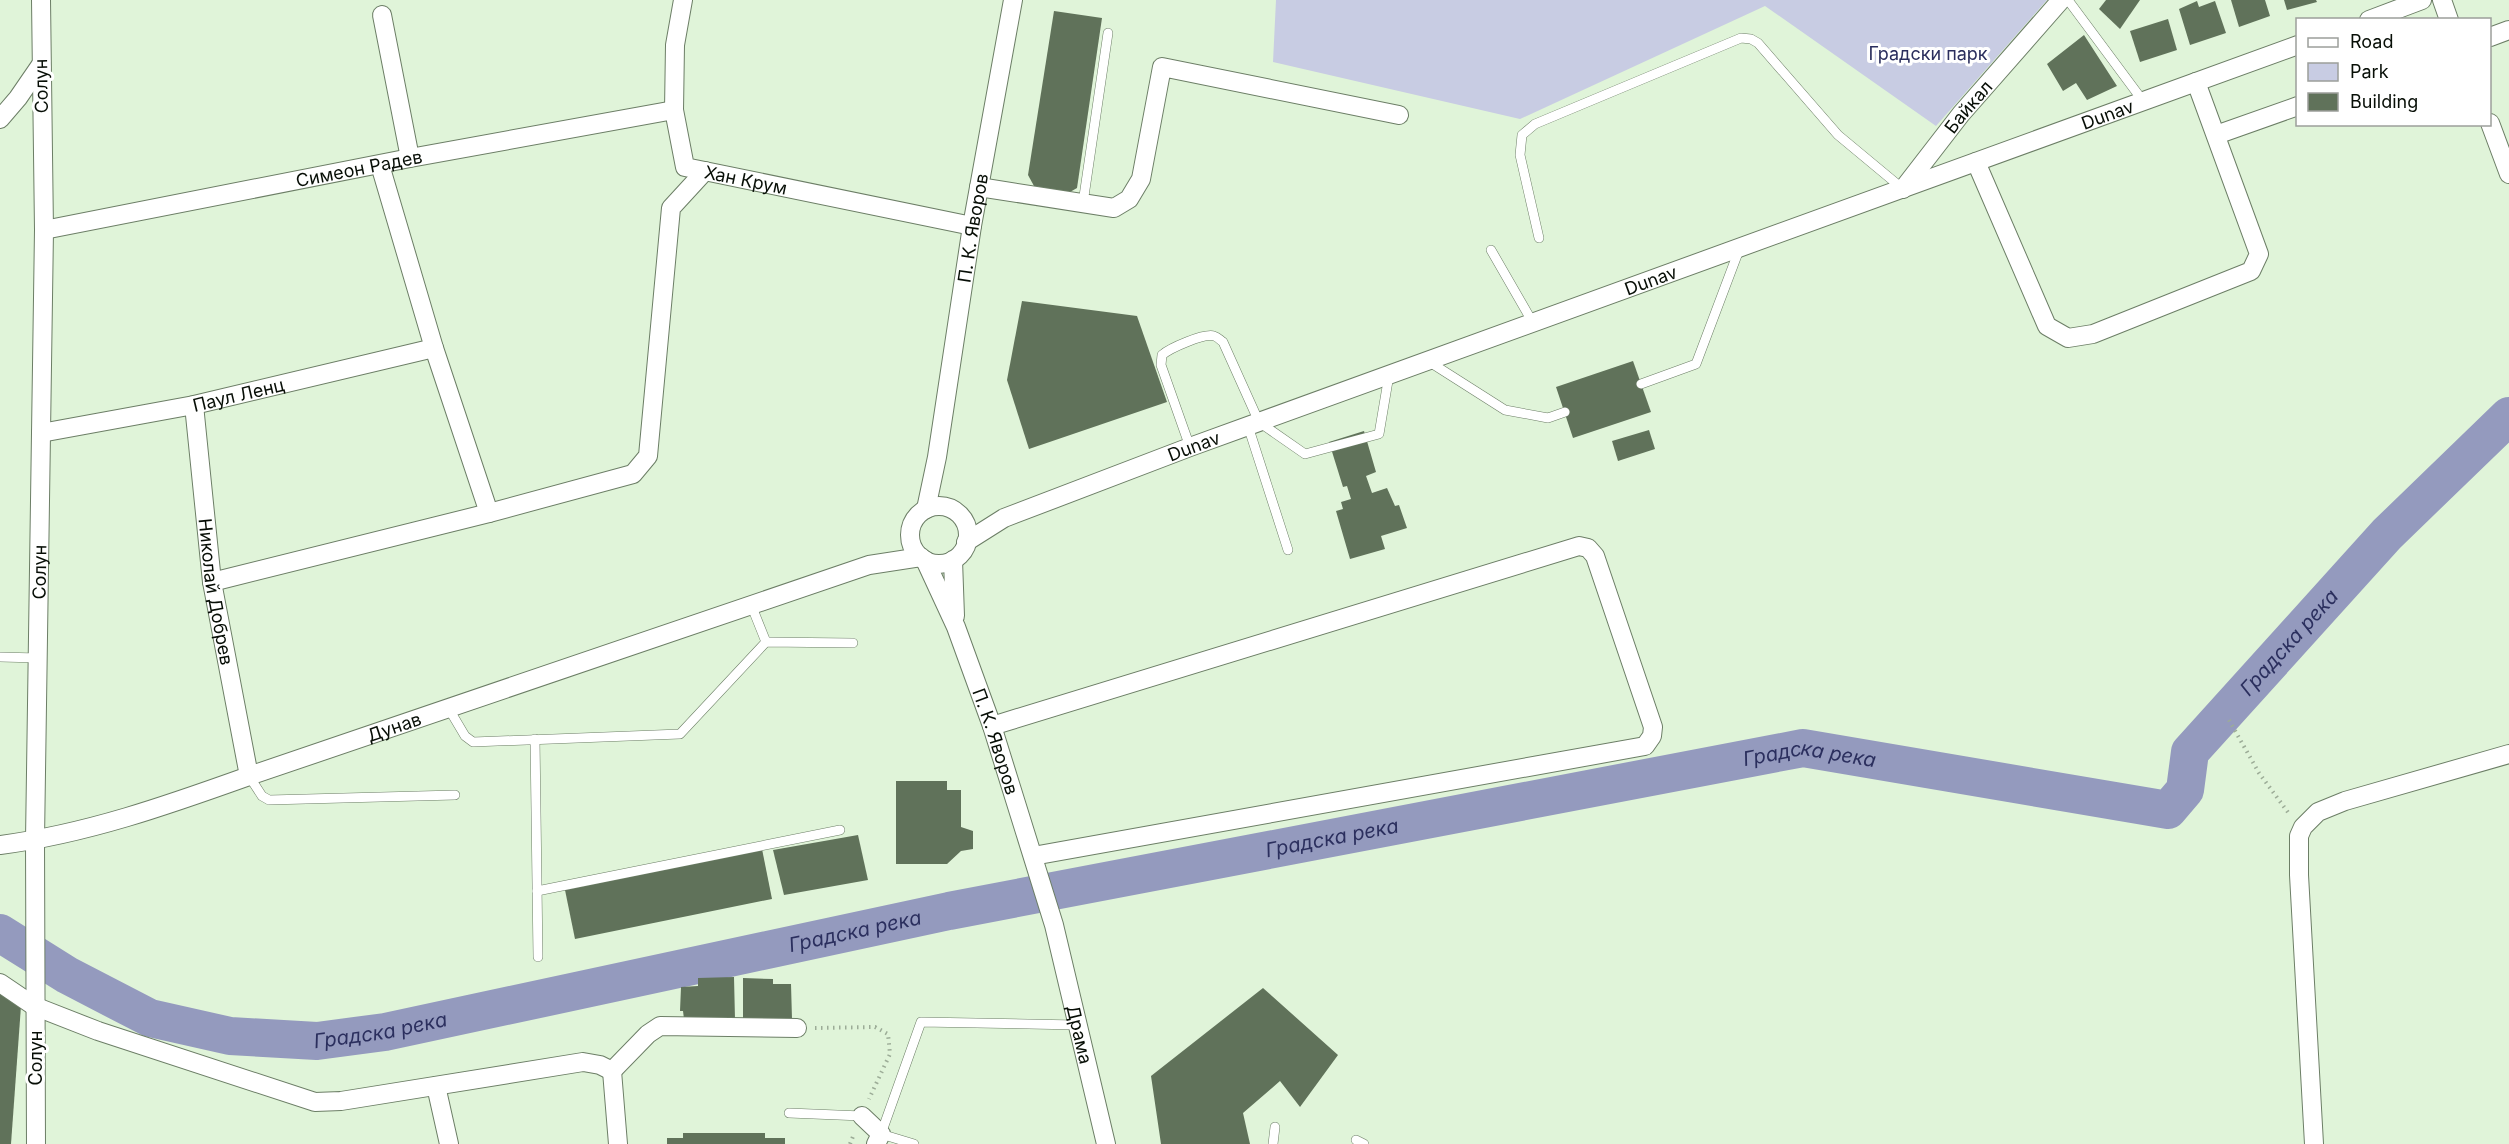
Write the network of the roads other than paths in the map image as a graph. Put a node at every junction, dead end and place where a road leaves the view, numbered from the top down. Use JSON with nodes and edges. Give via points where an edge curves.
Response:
{"nodes":[{"id":1,"x":41,"y":0,"type":"edge"},
{"id":2,"x":683,"y":0,"type":"edge"},
{"id":3,"x":1013,"y":0,"type":"edge"},
{"id":4,"x":2061,"y":0,"type":"edge"},
{"id":5,"x":2068,"y":0,"type":"edge"},
{"id":6,"x":2422,"y":0,"type":"edge"},
{"id":7,"x":2442,"y":0,"type":"edge"},
{"id":8,"x":382,"y":15,"type":"dead end"},
{"id":9,"x":2373,"y":18,"type":"edge"},
{"id":10,"x":2448,"y":18,"type":"edge"},
{"id":11,"x":2509,"y":30,"type":"edge"},
{"id":12,"x":1108,"y":33,"type":"dead end"},
{"id":13,"x":2491,"y":37,"type":"edge"},
{"id":14,"x":2296,"y":46,"type":"edge"},
{"id":15,"x":40,"y":66,"type":"junction"},
{"id":16,"x":2196,"y":82,"type":"junction"},
{"id":17,"x":2143,"y":101,"type":"junction"},
{"id":18,"x":2296,"y":107,"type":"edge"},
{"id":19,"x":674,"y":110,"type":"junction"},
{"id":20,"x":1399,"y":114,"type":"dead end"},
{"id":21,"x":0,"y":119,"type":"edge"},
{"id":22,"x":2491,"y":126,"type":"edge"},
{"id":23,"x":2216,"y":135,"type":"junction"},
{"id":24,"x":410,"y":158,"type":"junction"},
{"id":25,"x":1976,"y":162,"type":"junction"},
{"id":26,"x":380,"y":165,"type":"junction"},
{"id":27,"x":705,"y":171,"type":"junction"},
{"id":28,"x":2509,"y":174,"type":"edge"},
{"id":29,"x":979,"y":187,"type":"junction"},
{"id":30,"x":1904,"y":189,"type":"junction"},
{"id":31,"x":1083,"y":203,"type":"junction"},
{"id":32,"x":972,"y":226,"type":"junction"},
{"id":33,"x":44,"y":230,"type":"junction"},
{"id":34,"x":1539,"y":238,"type":"dead end"},
{"id":35,"x":1740,"y":248,"type":"junction"},
{"id":36,"x":1491,"y":250,"type":"dead end"},
{"id":37,"x":1533,"y":323,"type":"junction"},
{"id":38,"x":434,"y":348,"type":"junction"},
{"id":39,"x":1428,"y":361,"type":"junction"},
{"id":40,"x":1389,"y":375,"type":"junction"},
{"id":41,"x":1641,"y":384,"type":"dead end"},
{"id":42,"x":194,"y":405,"type":"junction"},
{"id":43,"x":1565,"y":412,"type":"dead end"},
{"id":44,"x":1254,"y":424,"type":"junction"},
{"id":45,"x":41,"y":433,"type":"junction"},
{"id":46,"x":1190,"y":447,"type":"junction"},
{"id":47,"x":937,"y":457,"type":"junction"},
{"id":48,"x":947,"y":507,"type":"junction"},
{"id":49,"x":926,"y":509,"type":"junction"},
{"id":50,"x":489,"y":513,"type":"junction"},
{"id":51,"x":1004,"y":518,"type":"junction"},
{"id":52,"x":964,"y":520,"type":"junction"},
{"id":53,"x":910,"y":538,"type":"junction"},
{"id":54,"x":966,"y":542,"type":"junction"},
{"id":55,"x":1288,"y":550,"type":"dead end"},
{"id":56,"x":923,"y":559,"type":"junction"},
{"id":57,"x":953,"y":560,"type":"junction"},
{"id":58,"x":869,"y":565,"type":"junction"},
{"id":59,"x":212,"y":582,"type":"junction"},
{"id":60,"x":752,"y":607,"type":"junction"},
{"id":61,"x":956,"y":627,"type":"junction"},
{"id":62,"x":766,"y":642,"type":"junction"},
{"id":63,"x":854,"y":642,"type":"dead end"},
{"id":64,"x":0,"y":657,"type":"edge"},
{"id":65,"x":38,"y":658,"type":"junction"},
{"id":66,"x":449,"y":709,"type":"junction"},
{"id":67,"x":992,"y":726,"type":"junction"},
{"id":68,"x":535,"y":739,"type":"junction"},
{"id":69,"x":2509,"y":754,"type":"edge"},
{"id":70,"x":249,"y":776,"type":"junction"},
{"id":71,"x":455,"y":795,"type":"dead end"},
{"id":72,"x":840,"y":830,"type":"dead end"},
{"id":73,"x":35,"y":840,"type":"junction"},
{"id":74,"x":0,"y":845,"type":"edge"},
{"id":75,"x":1033,"y":856,"type":"junction"},
{"id":76,"x":537,"y":891,"type":"junction"},
{"id":77,"x":1054,"y":925,"type":"joint"},
{"id":78,"x":538,"y":957,"type":"dead end"},
{"id":79,"x":0,"y":983,"type":"edge"},
{"id":80,"x":34,"y":1006,"type":"junction"},
{"id":81,"x":1077,"y":1024,"type":"junction"},
{"id":82,"x":797,"y":1028,"type":"road end"},
{"id":83,"x":612,"y":1071,"type":"junction"},
{"id":84,"x":436,"y":1086,"type":"junction"},
{"id":85,"x":789,"y":1113,"type":"dead end"},
{"id":86,"x":862,"y":1116,"type":"joint"},
{"id":87,"x":1275,"y":1127,"type":"dead end"},
{"id":88,"x":879,"y":1139,"type":"edge"},
{"id":89,"x":36,"y":1144,"type":"edge"},
{"id":90,"x":449,"y":1144,"type":"edge"},
{"id":91,"x":618,"y":1144,"type":"edge"},
{"id":92,"x":915,"y":1144,"type":"edge"},
{"id":93,"x":1106,"y":1144,"type":"edge"},
{"id":94,"x":1273,"y":1144,"type":"edge"},
{"id":95,"x":2314,"y":1144,"type":"edge"}],
"edges":[{"from":1,"to":15,"type":"street","name":"Солун"},
{"from":2,"to":19,"type":"street","name":"Хан Крум","via":[[675,45]]},
{"from":3,"to":29,"type":"street","name":"П. К. Яворов"},
{"from":4,"to":30,"type":"street","name":"Байкал","via":[[1961,114]]},
{"from":5,"to":17,"type":"lane"},
{"from":6,"to":9,"type":"street"},
{"from":7,"to":10,"type":"street"},
{"from":8,"to":24,"type":"street"},
{"from":11,"to":13,"type":"street"},
{"from":12,"to":31,"type":"lane"},
{"from":14,"to":16,"type":"street","name":"Dunav"},
{"from":15,"to":21,"type":"street"},
{"from":15,"to":33,"type":"street","name":"Солун"},
{"from":16,"to":17,"type":"street","name":"Dunav"},
{"from":16,"to":23,"type":"street"},
{"from":17,"to":25,"type":"street","name":"Dunav"},
{"from":18,"to":23,"type":"street"},
{"from":19,"to":24,"type":"street","name":"Симеон Радев"},
{"from":19,"to":27,"type":"street","name":"Хан Крум","via":[[685,167]]},
{"from":20,"to":31,"type":"street","via":[[1162,67],[1141,179],[1129,199],[1114,208]]},
{"from":22,"to":28,"type":"street"},
{"from":23,"to":25,"type":"street","via":[[2255,238],[2259,254],[2252,271],[2093,334],[2068,338],[2047,327]]},
{"from":24,"to":26,"type":"street","name":"Симеон Радев"},
{"from":25,"to":30,"type":"street","name":"Dunav"},
{"from":26,"to":33,"type":"street","name":"Симеон Радев"},
{"from":26,"to":38,"type":"street"},
{"from":27,"to":32,"type":"street","name":"Хан Крум"},
{"from":27,"to":50,"type":"street","via":[[671,208],[648,456],[633,474]]},
{"from":29,"to":31,"type":"street"},
{"from":29,"to":32,"type":"street","name":"П. К. Яворов"},
{"from":30,"to":34,"type":"lane","via":[[1838,135],[1758,43],[1741,38],[1535,124],[1522,135],[1520,155]]},
{"from":30,"to":35,"type":"street","name":"Dunav"},
{"from":32,"to":47,"type":"street","name":"П. К. Яворов"},
{"from":33,"to":45,"type":"street","name":"Солун"},
{"from":35,"to":37,"type":"street","name":"Dunav"},
{"from":35,"to":41,"type":"lane","via":[[1696,364]]},
{"from":36,"to":37,"type":"lane"},
{"from":37,"to":39,"type":"street","name":"Dunav"},
{"from":38,"to":42,"type":"street","name":"Паул Ленц"},
{"from":38,"to":50,"type":"street"},
{"from":39,"to":40,"type":"street","name":"Dunav"},
{"from":39,"to":43,"type":"lane","via":[[1505,410],[1548,418]]},
{"from":40,"to":44,"type":"street","name":"Dunav"},
{"from":40,"to":44,"type":"lane","via":[[1379,434],[1305,454]]},
{"from":42,"to":45,"type":"street","name":"Паул Ленц"},
{"from":42,"to":59,"type":"street","name":"Николай Добрев"},
{"from":44,"to":46,"type":"street","name":"Dunav"},
{"from":44,"to":46,"type":"lane","via":[[1223,342],[1205,336],[1168,349],[1161,364]]},
{"from":44,"to":55,"type":"lane"},
{"from":45,"to":65,"type":"street","name":"Солун"},
{"from":46,"to":51,"type":"street","name":"Dunav"},
{"from":47,"to":48,"type":"street","name":"П. К. Яворов"},
{"from":47,"to":49,"type":"street","name":"П. К. Яворов"},
{"from":48,"to":49,"type":"street"},
{"from":48,"to":52,"type":"street"},
{"from":49,"to":53,"type":"street","via":[[913,521]]},
{"from":50,"to":59,"type":"street"},
{"from":51,"to":52,"type":"street","name":"Dunav"},
{"from":51,"to":54,"type":"street","name":"Dunav"},
{"from":52,"to":54,"type":"street"},
{"from":53,"to":56,"type":"street"},
{"from":53,"to":58,"type":"street"},
{"from":54,"to":57,"type":"street"},
{"from":56,"to":57,"type":"street","via":[[934,564]]},
{"from":56,"to":58,"type":"street"},
{"from":56,"to":61,"type":"street","name":"П. К. Яворов"},
{"from":57,"to":61,"type":"street","name":"П. К. Яворов"},
{"from":58,"to":60,"type":"street"},
{"from":59,"to":70,"type":"street","name":"Николай Добрев"},
{"from":60,"to":62,"type":"lane"},
{"from":60,"to":66,"type":"street","name":"Дунав"},
{"from":61,"to":67,"type":"street","name":"П. К. Яворов"},
{"from":62,"to":63,"type":"lane"},
{"from":62,"to":68,"type":"lane","via":[[680,734]]},
{"from":64,"to":65,"type":"lane"},
{"from":65,"to":73,"type":"street","name":"Солун"},
{"from":66,"to":68,"type":"lane","via":[[473,742]]},
{"from":66,"to":70,"type":"street","name":"Дунав"},
{"from":67,"to":75,"type":"street","name":"П. К. Яворов"},
{"from":67,"to":75,"type":"street","via":[[1579,546],[1588,548],[1595,556],[1653,727],[1645,746]]},
{"from":68,"to":76,"type":"lane"},
{"from":69,"to":95,"type":"street","via":[[2337,804],[2318,812],[2303,827],[2298,848]]},
{"from":70,"to":71,"type":"lane","via":[[269,800]]},
{"from":70,"to":73,"type":"street","name":"Дунав","via":[[150,812]]},
{"from":72,"to":76,"type":"lane"},
{"from":73,"to":74,"type":"street","name":"Дунав"},
{"from":73,"to":80,"type":"street","name":"Солун"},
{"from":75,"to":77,"type":"street","name":"П. К. Яворов"},
{"from":76,"to":78,"type":"lane"},
{"from":77,"to":81,"type":"street","name":"Драма"},
{"from":79,"to":80,"type":"street"},
{"from":80,"to":84,"type":"street","via":[[315,1102]]},
{"from":80,"to":89,"type":"street","name":"Солун"},
{"from":81,"to":88,"type":"lane","via":[[921,1022]]},
{"from":81,"to":93,"type":"street","name":"Драма"},
{"from":82,"to":83,"type":"street","via":[[660,1026]]},
{"from":83,"to":84,"type":"street","via":[[583,1062]]},
{"from":83,"to":91,"type":"street"},
{"from":84,"to":90,"type":"street"},
{"from":85,"to":86,"type":"lane"},
{"from":86,"to":88,"type":"street"},
{"from":87,"to":94,"type":"lane"},
{"from":88,"to":92,"type":"lane"}]}
